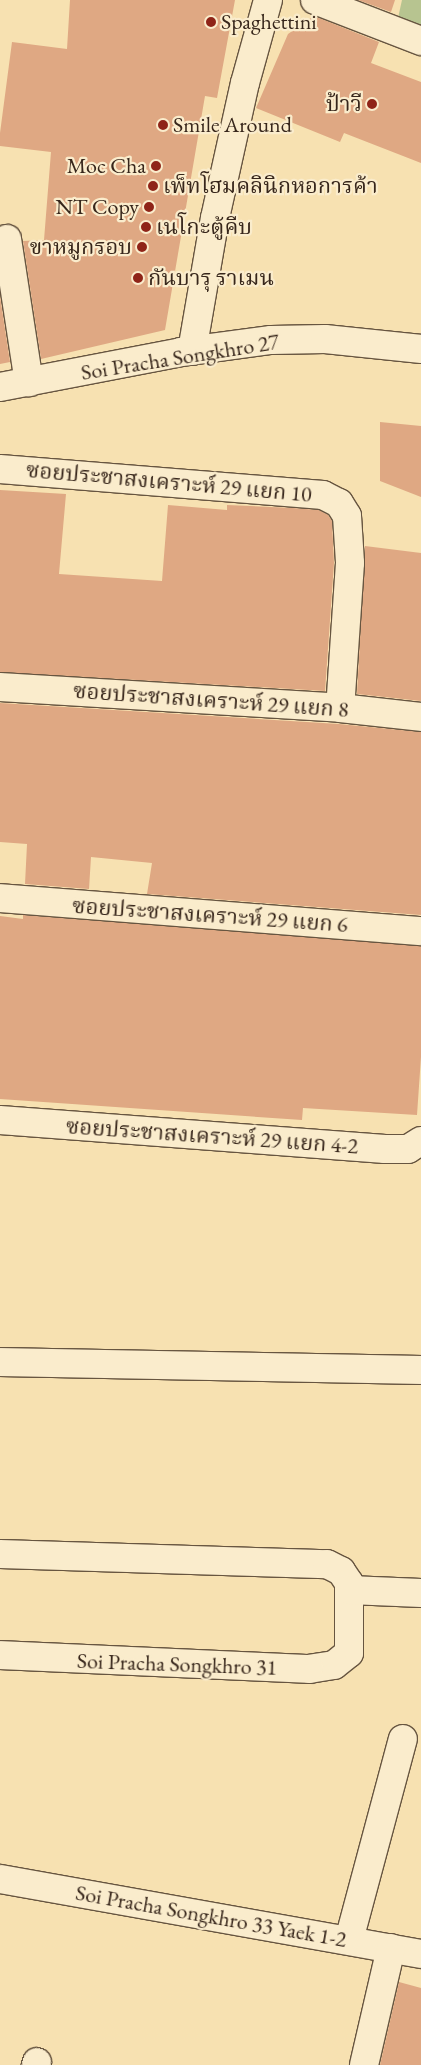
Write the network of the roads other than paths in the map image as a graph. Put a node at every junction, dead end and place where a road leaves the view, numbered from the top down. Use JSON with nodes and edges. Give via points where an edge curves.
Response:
{"nodes":[{"id":1,"x":268,"y":0,"type":"edge"},
{"id":2,"x":315,"y":0,"type":"edge"},
{"id":3,"x":421,"y":41,"type":"edge"},
{"id":4,"x":7,"y":240,"type":"dead end"},
{"id":5,"x":421,"y":349,"type":"edge"},
{"id":6,"x":192,"y":351,"type":"junction"},
{"id":7,"x":29,"y":382,"type":"junction"},
{"id":8,"x":0,"y":387,"type":"edge"},
{"id":9,"x":0,"y":469,"type":"edge"},
{"id":10,"x":0,"y":687,"type":"edge"},
{"id":11,"x":340,"y":708,"type":"junction"},
{"id":12,"x":421,"y":717,"type":"edge"},
{"id":13,"x":0,"y":898,"type":"edge"},
{"id":14,"x":421,"y":930,"type":"edge"},
{"id":15,"x":0,"y":1120,"type":"edge"},
{"id":16,"x":421,"y":1141,"type":"edge"},
{"id":17,"x":0,"y":1362,"type":"edge"},
{"id":18,"x":421,"y":1370,"type":"edge"},
{"id":19,"x":0,"y":1554,"type":"edge"},
{"id":20,"x":349,"y":1590,"type":"junction"},
{"id":21,"x":421,"y":1593,"type":"edge"},
{"id":22,"x":0,"y":1655,"type":"edge"},
{"id":23,"x":403,"y":1739,"type":"dead end"},
{"id":24,"x":0,"y":1878,"type":"edge"},
{"id":25,"x":349,"y":1940,"type":"junction"},
{"id":26,"x":391,"y":1948,"type":"junction"},
{"id":27,"x":421,"y":1954,"type":"edge"},
{"id":28,"x":364,"y":2065,"type":"edge"}],
"edges":[{"from":1,"to":6,"type":"street","via":[[214,218]]},
{"from":2,"to":3,"type":"street"},
{"from":4,"to":7,"type":"street"},
{"from":5,"to":6,"type":"street","name":"Soi Pracha Songkhro 27","via":[[325,339],[271,340]]},
{"from":6,"to":7,"type":"street","name":"Soi Pracha Songkhro 27"},
{"from":7,"to":8,"type":"street","name":"Soi Pracha Songkhro 27"},
{"from":9,"to":11,"type":"street","name":"ซอยประชาสงเคราะห์ 29 แยก 10","via":[[323,495],[339,503],[347,516],[350,563]]},
{"from":10,"to":11,"type":"street","name":"ซอยประชาสงเคราะห์ 29 แยก 8"},
{"from":11,"to":12,"type":"street","name":"ซอยประชาสงเคราะห์ 29 แยก 8"},
{"from":13,"to":14,"type":"street","name":"ซอยประชาสงเคราะห์ 29 แยก 6"},
{"from":15,"to":16,"type":"street","name":"ซอยประชาสงเคราะห์ 29 แยก 4-2","via":[[385,1149],[408,1149]]},
{"from":17,"to":18,"type":"street"},
{"from":19,"to":20,"type":"street","via":[[327,1564],[342,1571]]},
{"from":20,"to":21,"type":"street"},
{"from":20,"to":22,"type":"street","name":"Soi Pracha Songkhro 31","via":[[349,1653],[334,1665],[309,1669]]},
{"from":23,"to":25,"type":"street"},
{"from":24,"to":25,"type":"street","name":"Soi Pracha Songkhro 33 Yaek 1-2"},
{"from":25,"to":26,"type":"street","name":"Soi Pracha Songkhro 33 Yaek 1-2"},
{"from":26,"to":27,"type":"street","name":"Soi Pracha Songkhro 33 Yaek 1-2"},
{"from":26,"to":28,"type":"street"}]}
